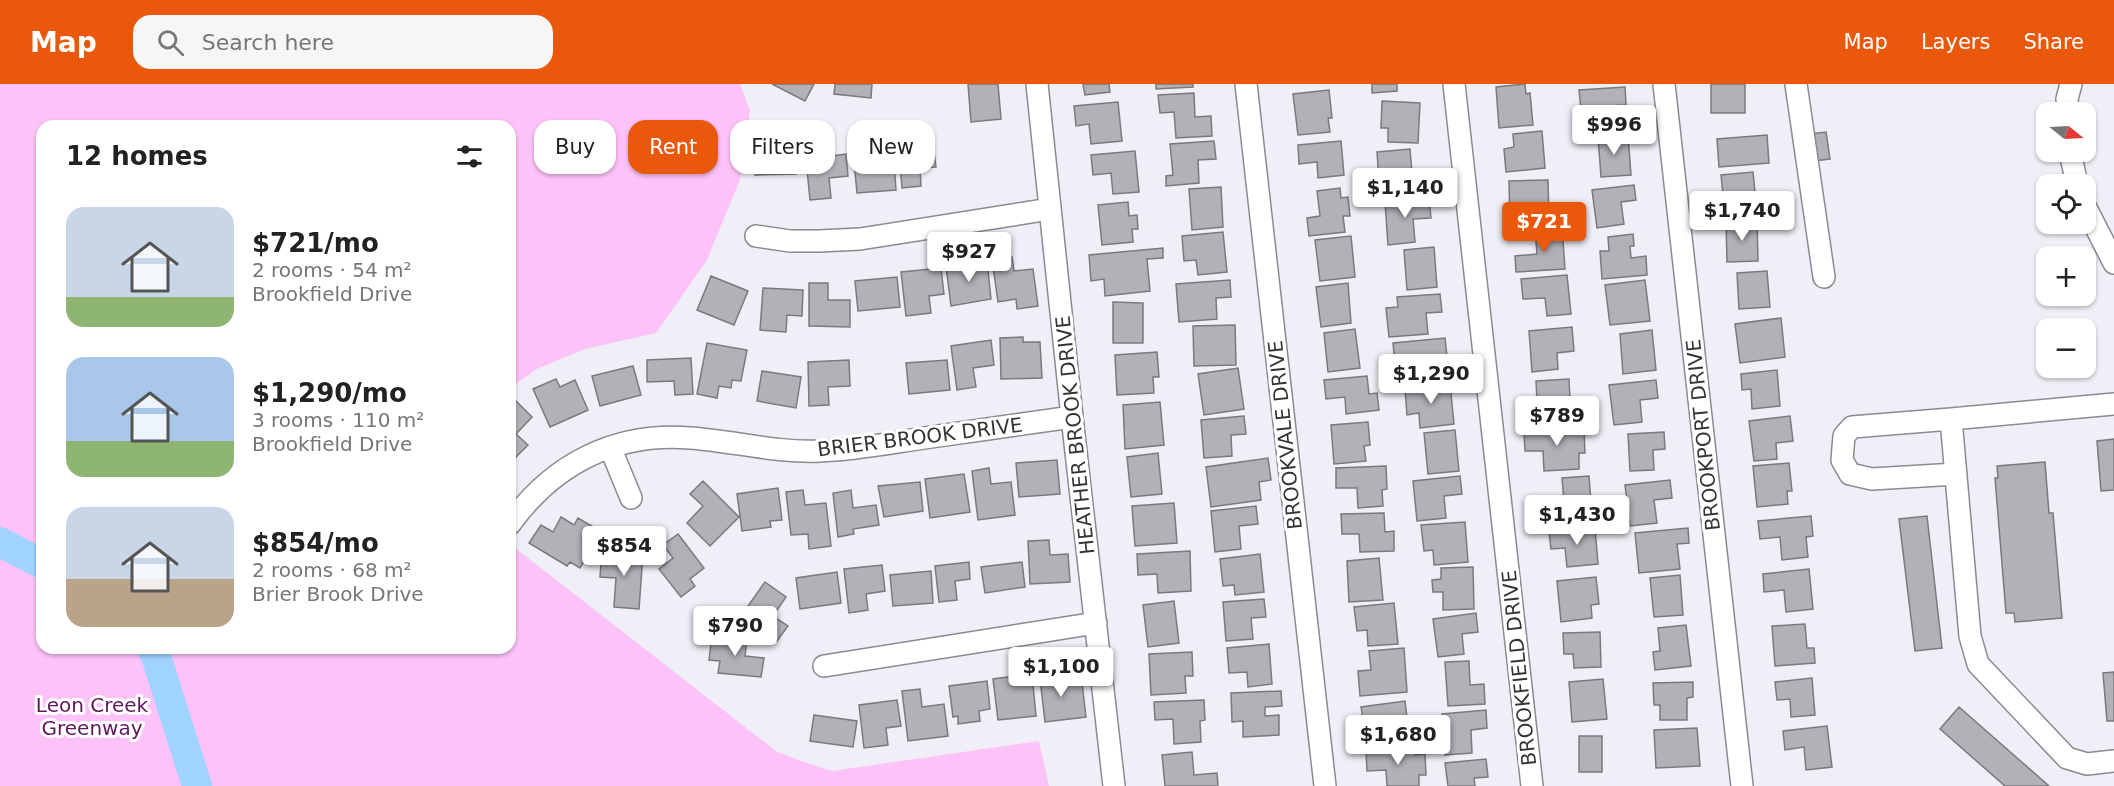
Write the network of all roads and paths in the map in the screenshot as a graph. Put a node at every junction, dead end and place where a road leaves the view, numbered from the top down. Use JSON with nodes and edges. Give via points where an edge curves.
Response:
{"nodes":[{"id":1,"x":1037,"y":84,"type":"edge"},
{"id":2,"x":1246,"y":84,"type":"edge"},
{"id":3,"x":1454,"y":84,"type":"edge"},
{"id":4,"x":1664,"y":84,"type":"edge"},
{"id":5,"x":1796,"y":84,"type":"edge"},
{"id":6,"x":2071,"y":84,"type":"edge"},
{"id":7,"x":2067,"y":102,"type":"edge"},
{"id":8,"x":1050,"y":209,"type":"junction"},
{"id":9,"x":2096,"y":228,"type":"edge"},
{"id":10,"x":756,"y":236,"type":"dead end"},
{"id":11,"x":2114,"y":263,"type":"edge"},
{"id":12,"x":1824,"y":277,"type":"dead end"},
{"id":13,"x":2114,"y":404,"type":"edge"},
{"id":14,"x":1072,"y":417,"type":"junction"},
{"id":15,"x":1951,"y":419,"type":"junction"},
{"id":16,"x":610,"y":447,"type":"junction"},
{"id":17,"x":1956,"y":474,"type":"junction"},
{"id":18,"x":631,"y":498,"type":"dead end"},
{"id":19,"x":516,"y":516,"type":"edge"},
{"id":20,"x":1096,"y":623,"type":"junction"},
{"id":21,"x":824,"y":666,"type":"dead end"},
{"id":22,"x":2114,"y":761,"type":"edge"},
{"id":23,"x":1114,"y":786,"type":"edge"},
{"id":24,"x":1325,"y":786,"type":"edge"},
{"id":25,"x":1533,"y":786,"type":"edge"},
{"id":26,"x":1742,"y":786,"type":"edge"}],
"edges":[{"from":1,"to":8,"type":"street","name":"HEATHER BROOK DRIVE"},
{"from":2,"to":24,"type":"street","name":"BROOKVALE DRIVE"},
{"from":3,"to":25,"type":"street","name":"BROOKFIELD DRIVE"},
{"from":4,"to":26,"type":"street","name":"BROOKPORT DRIVE"},
{"from":5,"to":12,"type":"street"},
{"from":6,"to":7,"type":"street"},
{"from":8,"to":10,"type":"street","via":[[860,238],[800,241]]},
{"from":8,"to":14,"type":"street","name":"HEATHER BROOK DRIVE"},
{"from":9,"to":11,"type":"street"},
{"from":13,"to":15,"type":"street"},
{"from":14,"to":16,"type":"street","name":"BRIER BROOK DRIVE","via":[[819,451],[670,437]]},
{"from":14,"to":20,"type":"street","name":"HEATHER BROOK DRIVE"},
{"from":15,"to":17,"type":"street"},
{"from":15,"to":17,"type":"street","via":[[1852,428],[1844,436],[1842,460],[1850,474],[1872,479]]},
{"from":16,"to":18,"type":"street"},
{"from":16,"to":19,"type":"street","name":"BRIER BROOK DRIVE","via":[[555,476]]},
{"from":17,"to":22,"type":"street","via":[[1971,636],[1978,664],[2067,758],[2088,764]]},
{"from":20,"to":21,"type":"street"},
{"from":20,"to":23,"type":"street","name":"HEATHER BROOK DRIVE"}]}
